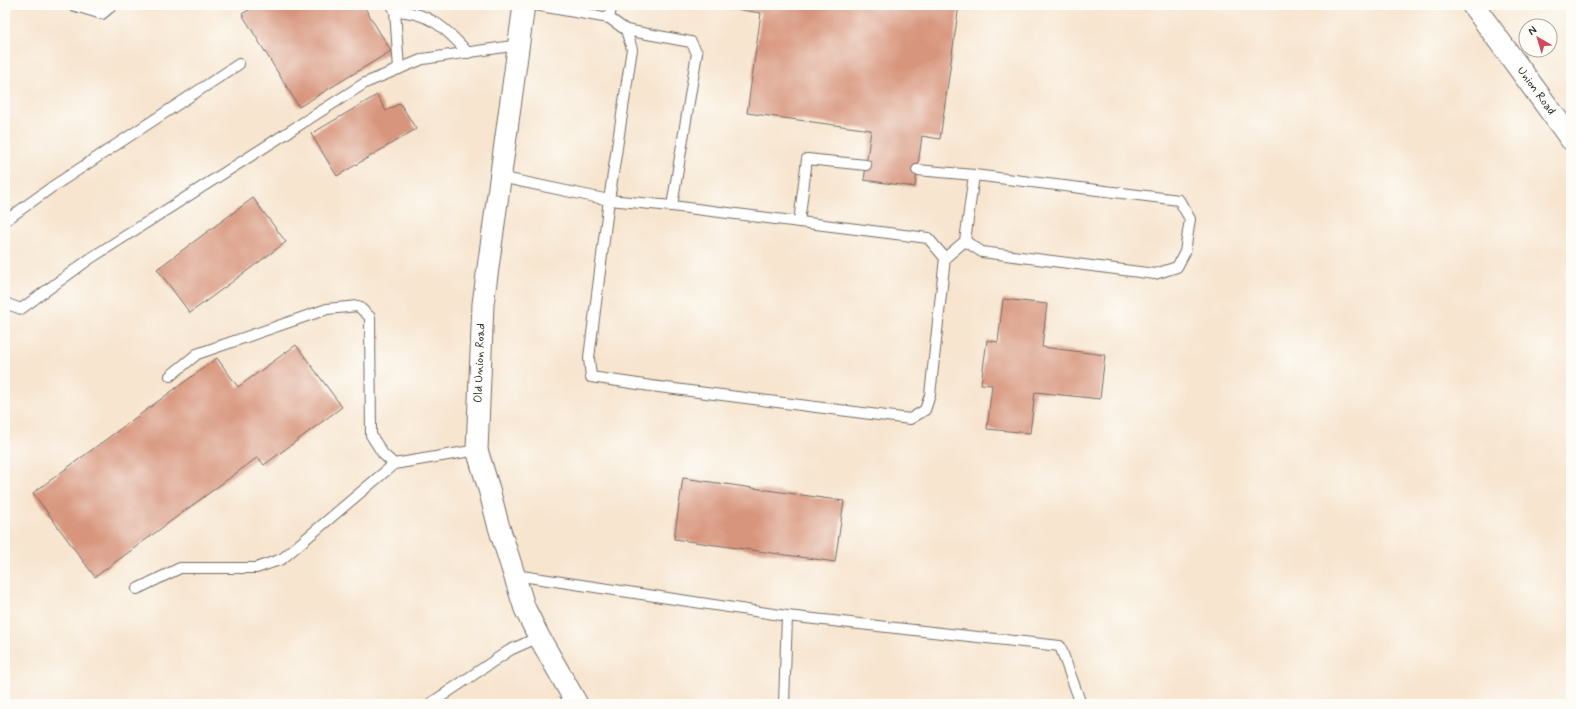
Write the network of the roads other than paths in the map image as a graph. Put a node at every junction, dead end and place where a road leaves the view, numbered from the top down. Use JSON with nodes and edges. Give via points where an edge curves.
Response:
{"nodes":[{"id":1,"x":72,"y":5,"type":"edge"},
{"id":2,"x":113,"y":5,"type":"edge"},
{"id":3,"x":524,"y":5,"type":"edge"},
{"id":4,"x":535,"y":5,"type":"edge"},
{"id":5,"x":612,"y":5,"type":"edge"},
{"id":6,"x":1473,"y":5,"type":"edge"},
{"id":7,"x":393,"y":8,"type":"edge"},
{"id":8,"x":609,"y":18,"type":"junction"},
{"id":9,"x":626,"y":30,"type":"junction"},
{"id":10,"x":518,"y":45,"type":"junction"},
{"id":11,"x":468,"y":52,"type":"junction"},
{"id":12,"x":239,"y":64,"type":"dead end"},
{"id":13,"x":400,"y":69,"type":"junction"},
{"id":14,"x":1571,"y":139,"type":"edge"},
{"id":15,"x":866,"y":165,"type":"dead end"},
{"id":16,"x":917,"y":170,"type":"dead end"},
{"id":17,"x":974,"y":176,"type":"junction"},
{"id":18,"x":500,"y":177,"type":"junction"},
{"id":19,"x":609,"y":200,"type":"junction"},
{"id":20,"x":672,"y":206,"type":"junction"},
{"id":21,"x":5,"y":221,"type":"edge"},
{"id":22,"x":799,"y":222,"type":"junction"},
{"id":23,"x":965,"y":240,"type":"junction"},
{"id":24,"x":945,"y":258,"type":"junction"},
{"id":25,"x":5,"y":303,"type":"edge"},
{"id":26,"x":170,"y":376,"type":"dead end"},
{"id":27,"x":477,"y":450,"type":"junction"},
{"id":28,"x":394,"y":464,"type":"junction"},
{"id":29,"x":515,"y":575,"type":"junction"},
{"id":30,"x":137,"y":588,"type":"dead end"},
{"id":31,"x":787,"y":616,"type":"junction"},
{"id":32,"x":539,"y":637,"type":"junction"},
{"id":33,"x":430,"y":704,"type":"edge"},
{"id":34,"x":576,"y":704,"type":"edge"},
{"id":35,"x":784,"y":704,"type":"edge"},
{"id":36,"x":1081,"y":704,"type":"edge"}],
"edges":[{"from":1,"to":2,"type":"lane","via":[[102,14]]},
{"from":3,"to":10,"type":"street","name":"Old Union Road"},
{"from":4,"to":8,"type":"lane"},
{"from":5,"to":8,"type":"lane"},
{"from":6,"to":14,"type":"main road","name":"Union Road"},
{"from":7,"to":11,"type":"lane","via":[[411,12],[441,25]]},
{"from":7,"to":13,"type":"lane"},
{"from":8,"to":9,"type":"lane"},
{"from":9,"to":19,"type":"lane","via":[[632,49]]},
{"from":9,"to":20,"type":"lane","via":[[691,42],[696,53]]},
{"from":10,"to":11,"type":"lane"},
{"from":10,"to":18,"type":"street","name":"Old Union Road"},
{"from":11,"to":13,"type":"lane","via":[[423,59]]},
{"from":12,"to":21,"type":"lane","via":[[52,187]]},
{"from":13,"to":25,"type":"lane","via":[[365,83],[91,258],[21,309]]},
{"from":15,"to":22,"type":"lane","via":[[807,159]]},
{"from":16,"to":17,"type":"lane"},
{"from":17,"to":23,"type":"lane"},
{"from":17,"to":23,"type":"lane","via":[[1178,200],[1190,219],[1185,252],[1177,266],[1155,274],[982,252]]},
{"from":18,"to":19,"type":"lane"},
{"from":18,"to":27,"type":"street","name":"Old Union Road","via":[[483,304]]},
{"from":19,"to":20,"type":"lane"},
{"from":19,"to":24,"type":"lane","via":[[589,358],[591,377],[615,382],[910,418],[924,410],[930,395]]},
{"from":20,"to":22,"type":"lane"},
{"from":22,"to":24,"type":"lane","via":[[928,238]]},
{"from":23,"to":24,"type":"lane"},
{"from":26,"to":28,"type":"lane","via":[[197,354],[327,309],[358,306],[370,317],[371,435],[383,454]]},
{"from":27,"to":28,"type":"lane"},
{"from":27,"to":29,"type":"street","name":"Old Union Road"},
{"from":28,"to":30,"type":"lane","via":[[282,559],[256,568],[180,568]]},
{"from":29,"to":31,"type":"lane"},
{"from":29,"to":32,"type":"street","name":"Old Union Road","via":[[526,609]]},
{"from":31,"to":35,"type":"lane"},
{"from":31,"to":36,"type":"lane","via":[[1060,646]]},
{"from":32,"to":33,"type":"lane","via":[[510,650]]},
{"from":32,"to":34,"type":"street","name":"Old Union Road"}]}
